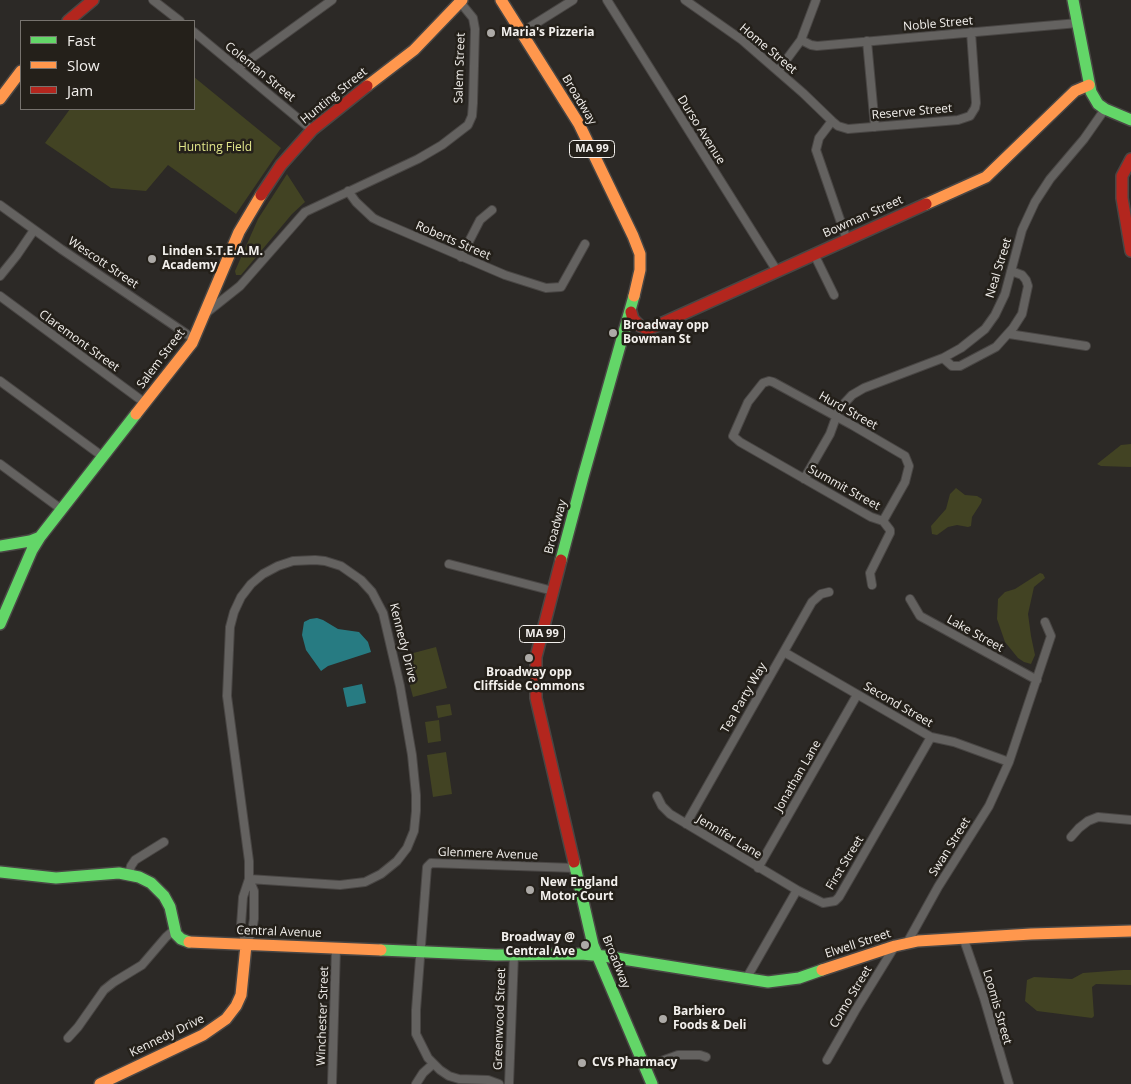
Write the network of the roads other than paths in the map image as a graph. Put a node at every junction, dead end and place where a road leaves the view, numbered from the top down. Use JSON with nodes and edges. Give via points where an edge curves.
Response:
{"nodes":[{"id":1,"x":93,"y":0,"type":"edge"},
{"id":2,"x":153,"y":0,"type":"edge"},
{"id":3,"x":332,"y":0,"type":"edge"},
{"id":4,"x":501,"y":0,"type":"edge"},
{"id":5,"x":573,"y":0,"type":"edge"},
{"id":6,"x":607,"y":0,"type":"edge"},
{"id":7,"x":685,"y":0,"type":"edge"},
{"id":8,"x":816,"y":0,"type":"edge"},
{"id":9,"x":1074,"y":0,"type":"edge"},
{"id":10,"x":461,"y":1,"type":"edge"},
{"id":11,"x":69,"y":20,"type":"edge"},
{"id":12,"x":179,"y":20,"type":"edge"},
{"id":13,"x":1078,"y":23,"type":"junction"},
{"id":14,"x":522,"y":32,"type":"junction"},
{"id":15,"x":971,"y":32,"type":"junction"},
{"id":16,"x":195,"y":33,"type":"edge"},
{"id":17,"x":801,"y":40,"type":"junction"},
{"id":18,"x":867,"y":41,"type":"junction"},
{"id":19,"x":238,"y":68,"type":"junction"},
{"id":20,"x":778,"y":71,"type":"junction"},
{"id":21,"x":20,"y":72,"type":"edge"},
{"id":22,"x":1089,"y":85,"type":"junction"},
{"id":23,"x":0,"y":98,"type":"edge"},
{"id":24,"x":1105,"y":108,"type":"junction"},
{"id":25,"x":1131,"y":120,"type":"edge"},
{"id":26,"x":832,"y":121,"type":"junction"},
{"id":27,"x":875,"y":127,"type":"junction"},
{"id":28,"x":312,"y":130,"type":"junction"},
{"id":29,"x":1131,"y":159,"type":"edge"},
{"id":30,"x":348,"y":191,"type":"junction"},
{"id":31,"x":0,"y":205,"type":"edge"},
{"id":32,"x":492,"y":210,"type":"dead end"},
{"id":33,"x":34,"y":230,"type":"junction"},
{"id":34,"x":847,"y":240,"type":"junction"},
{"id":35,"x":586,"y":244,"type":"dead end"},
{"id":36,"x":1131,"y":251,"type":"edge"},
{"id":37,"x":814,"y":254,"type":"junction"},
{"id":38,"x":461,"y":257,"type":"junction"},
{"id":39,"x":777,"y":271,"type":"junction"},
{"id":40,"x":1011,"y":271,"type":"junction"},
{"id":41,"x":0,"y":276,"type":"edge"},
{"id":42,"x":834,"y":295,"type":"dead end"},
{"id":43,"x":0,"y":296,"type":"edge"},
{"id":44,"x":631,"y":312,"type":"junction"},
{"id":45,"x":206,"y":313,"type":"junction"},
{"id":46,"x":1009,"y":334,"type":"junction"},
{"id":47,"x":194,"y":339,"type":"junction"},
{"id":48,"x":1086,"y":346,"type":"dead end"},
{"id":49,"x":943,"y":358,"type":"junction"},
{"id":50,"x":0,"y":381,"type":"edge"},
{"id":51,"x":145,"y":403,"type":"junction"},
{"id":52,"x":837,"y":417,"type":"junction"},
{"id":53,"x":732,"y":436,"type":"joint"},
{"id":54,"x":102,"y":456,"type":"junction"},
{"id":55,"x":0,"y":464,"type":"edge"},
{"id":56,"x":804,"y":479,"type":"junction"},
{"id":57,"x":62,"y":509,"type":"junction"},
{"id":58,"x":883,"y":521,"type":"junction"},
{"id":59,"x":40,"y":537,"type":"junction"},
{"id":60,"x":0,"y":546,"type":"edge"},
{"id":61,"x":449,"y":564,"type":"dead end"},
{"id":62,"x":872,"y":585,"type":"dead end"},
{"id":63,"x":553,"y":591,"type":"junction"},
{"id":64,"x":829,"y":592,"type":"dead end"},
{"id":65,"x":910,"y":600,"type":"dead end"},
{"id":66,"x":1045,"y":622,"type":"dead end"},
{"id":67,"x":0,"y":624,"type":"edge"},
{"id":68,"x":784,"y":652,"type":"junction"},
{"id":69,"x":1037,"y":680,"type":"junction"},
{"id":70,"x":857,"y":695,"type":"junction"},
{"id":71,"x":931,"y":738,"type":"junction"},
{"id":72,"x":1009,"y":762,"type":"junction"},
{"id":73,"x":657,"y":796,"type":"dead end"},
{"id":74,"x":1131,"y":820,"type":"edge"},
{"id":75,"x":686,"y":824,"type":"junction"},
{"id":76,"x":1071,"y":837,"type":"dead end"},
{"id":77,"x":164,"y":842,"type":"dead end"},
{"id":78,"x":574,"y":868,"type":"junction"},
{"id":79,"x":758,"y":868,"type":"junction"},
{"id":80,"x":0,"y":872,"type":"edge"},
{"id":81,"x":129,"y":874,"type":"junction"},
{"id":82,"x":249,"y":879,"type":"junction"},
{"id":83,"x":797,"y":890,"type":"junction"},
{"id":84,"x":174,"y":930,"type":"junction"},
{"id":85,"x":1131,"y":931,"type":"edge"},
{"id":86,"x":963,"y":937,"type":"junction"},
{"id":87,"x":907,"y":942,"type":"junction"},
{"id":88,"x":246,"y":944,"type":"junction"},
{"id":89,"x":895,"y":946,"type":"junction"},
{"id":90,"x":336,"y":948,"type":"junction"},
{"id":91,"x":420,"y":952,"type":"junction"},
{"id":92,"x":514,"y":954,"type":"junction"},
{"id":93,"x":597,"y":956,"type":"junction"},
{"id":94,"x":746,"y":979,"type":"junction"},
{"id":95,"x":68,"y":1038,"type":"dead end"},
{"id":96,"x":706,"y":1056,"type":"dead end"},
{"id":97,"x":827,"y":1060,"type":"dead end"},
{"id":98,"x":433,"y":1064,"type":"junction"},
{"id":99,"x":645,"y":1067,"type":"junction"},
{"id":100,"x":100,"y":1084,"type":"edge"},
{"id":101,"x":332,"y":1084,"type":"edge"},
{"id":102,"x":416,"y":1084,"type":"edge"},
{"id":103,"x":499,"y":1084,"type":"edge"},
{"id":104,"x":510,"y":1084,"type":"edge"},
{"id":105,"x":652,"y":1084,"type":"edge"},
{"id":106,"x":1009,"y":1084,"type":"edge"}],
"edges":[{"from":1,"to":11,"type":"street"},
{"from":2,"to":12,"type":"street"},
{"from":3,"to":19,"type":"street"},
{"from":4,"to":14,"type":"street","name":"Broadway","number":"MA 99"},
{"from":5,"to":14,"type":"street"},
{"from":6,"to":39,"type":"street","name":"Durso Avenue"},
{"from":7,"to":20,"type":"street","name":"Home Street","via":[[742,40]]},
{"from":8,"to":17,"type":"street"},
{"from":9,"to":13,"type":"street"},
{"from":10,"to":28,"type":"street","name":"Hunting Street","via":[[414,50]]},
{"from":10,"to":30,"type":"street","name":"Salem Street","via":[[473,18],[476,29],[473,104],[469,123],[425,155]]},
{"from":13,"to":15,"type":"street","name":"Noble Street"},
{"from":13,"to":22,"type":"street"},
{"from":14,"to":44,"type":"street","name":"Broadway","number":"MA 99","via":[[585,136],[636,242],[641,266]]},
{"from":15,"to":18,"type":"street","name":"Noble Street"},
{"from":15,"to":27,"type":"street","name":"Reserve Street","via":[[976,103],[970,116],[958,120]]},
{"from":16,"to":19,"type":"street","name":"Coleman Street"},
{"from":17,"to":18,"type":"street","name":"Noble Street","via":[[816,46]]},
{"from":17,"to":20,"type":"street"},
{"from":18,"to":27,"type":"street"},
{"from":19,"to":28,"type":"street","name":"Coleman Street"},
{"from":20,"to":26,"type":"street","name":"Home Street"},
{"from":21,"to":23,"type":"street"},
{"from":22,"to":24,"type":"street","via":[[1095,99]]},
{"from":22,"to":34,"type":"street","name":"Bowman Street","via":[[1075,91],[989,175]]},
{"from":24,"to":25,"type":"street"},
{"from":24,"to":40,"type":"street","name":"Neal Street","via":[[1084,140],[1034,202],[1022,230]]},
{"from":26,"to":27,"type":"street","name":"Reserve Street","via":[[848,129]]},
{"from":26,"to":34,"type":"street","via":[[819,138],[816,150]]},
{"from":28,"to":45,"type":"street","name":"Hunting Street","via":[[285,159],[255,203],[233,246]]},
{"from":29,"to":36,"type":"street","via":[[1122,176],[1122,198]]},
{"from":30,"to":38,"type":"street","name":"Roberts Street","via":[[375,219]]},
{"from":30,"to":45,"type":"street","name":"Salem Street","via":[[303,213],[245,282]]},
{"from":31,"to":33,"type":"street","name":"Wescott Street"},
{"from":32,"to":38,"type":"street","via":[[480,220]]},
{"from":33,"to":41,"type":"street"},
{"from":33,"to":47,"type":"street","name":"Wescott Street"},
{"from":34,"to":37,"type":"street","name":"Bowman Street"},
{"from":35,"to":38,"type":"street","name":"Roberts Street","via":[[561,287],[546,288]]},
{"from":37,"to":39,"type":"street","name":"Bowman Street"},
{"from":37,"to":42,"type":"street"},
{"from":39,"to":44,"type":"street","name":"Bowman Street","via":[[651,328],[640,326]]},
{"from":40,"to":46,"type":"street","via":[[1022,275],[1028,286],[1022,314]]},
{"from":40,"to":49,"type":"street","name":"Neal Street","via":[[995,314],[961,348]]},
{"from":43,"to":51,"type":"street","name":"Claremont Street"},
{"from":44,"to":63,"type":"street","name":"Broadway","number":"MA 99"},
{"from":45,"to":47,"type":"street","name":"Salem Street"},
{"from":46,"to":48,"type":"street"},
{"from":46,"to":49,"type":"street","via":[[987,353],[960,366],[952,366]]},
{"from":47,"to":51,"type":"street","name":"Salem Street"},
{"from":49,"to":52,"type":"street","name":"Neal Street","via":[[864,388],[839,409]]},
{"from":50,"to":54,"type":"street"},
{"from":51,"to":54,"type":"street","name":"Salem Street"},
{"from":52,"to":53,"type":"street","name":"Hurd Street","via":[[769,381],[757,390]]},
{"from":52,"to":56,"type":"street","name":"Neal Street"},
{"from":52,"to":58,"type":"street","name":"Hurd Street","via":[[904,456],[909,466],[905,482]]},
{"from":53,"to":56,"type":"street","name":"Summit Street"},
{"from":54,"to":57,"type":"street","name":"Salem Street"},
{"from":55,"to":57,"type":"street"},
{"from":56,"to":58,"type":"street","name":"Summit Street"},
{"from":57,"to":59,"type":"street","name":"Salem Street"},
{"from":58,"to":62,"type":"street","name":"Summit Street","via":[[890,533],[870,573]]},
{"from":59,"to":60,"type":"street"},
{"from":59,"to":67,"type":"street","name":"Salem Street"},
{"from":61,"to":63,"type":"street"},
{"from":63,"to":78,"type":"street","name":"Broadway","number":"MA 99","via":[[536,657],[536,698]]},
{"from":64,"to":68,"type":"street","name":"Tea Party Way","via":[[812,602]]},
{"from":65,"to":69,"type":"street","name":"Lake Street","via":[[920,616]]},
{"from":66,"to":69,"type":"street","name":"Swan Street","via":[[1051,636]]},
{"from":68,"to":70,"type":"street","name":"Second Street"},
{"from":68,"to":75,"type":"street","name":"Tea Party Way"},
{"from":69,"to":72,"type":"street","name":"Swan Street"},
{"from":70,"to":71,"type":"street","name":"Second Street"},
{"from":70,"to":79,"type":"street","name":"Jonathan Lane"},
{"from":71,"to":72,"type":"street","name":"Second Street","via":[[954,742]]},
{"from":71,"to":83,"type":"street","name":"First Street","via":[[840,897],[823,903]]},
{"from":72,"to":87,"type":"street","name":"Swan Street","via":[[989,806]]},
{"from":73,"to":75,"type":"street","name":"Jennifer Lane","via":[[665,810]]},
{"from":74,"to":76,"type":"street","via":[[1098,817],[1088,821]]},
{"from":75,"to":79,"type":"street","name":"Jennifer Lane"},
{"from":77,"to":81,"type":"street","via":[[134,860]]},
{"from":78,"to":91,"type":"street","name":"Glenmere Avenue","via":[[429,864],[425,878]]},
{"from":78,"to":93,"type":"street","name":"Broadway","number":"MA 99"},
{"from":79,"to":83,"type":"street","name":"Jennifer Lane"},
{"from":80,"to":81,"type":"street","via":[[66,878]]},
{"from":81,"to":84,"type":"street","via":[[147,880],[160,891],[170,907]]},
{"from":82,"to":82,"type":"street","name":"Kennedy Drive","via":[[340,886],[360,883],[394,864],[407,848],[414,831],[416,795],[412,754],[383,613],[361,580],[348,570],[326,561],[293,561],[270,569],[246,590],[232,619],[227,696]]},
{"from":82,"to":88,"type":"street","name":"Kennedy Drive","via":[[243,897],[241,925]]},
{"from":82,"to":88,"type":"street","name":"Kennedy Drive","via":[[254,891],[254,919]]},
{"from":83,"to":94,"type":"street"},
{"from":84,"to":88,"type":"street","name":"Central Avenue","via":[[188,942]]},
{"from":84,"to":95,"type":"street","via":[[142,965],[104,990]]},
{"from":85,"to":86,"type":"street","name":"Elwell Street"},
{"from":86,"to":87,"type":"street","name":"Elwell Street"},
{"from":86,"to":106,"type":"street","name":"Loomis Street"},
{"from":87,"to":89,"type":"street","name":"Elwell Street"},
{"from":88,"to":90,"type":"street","name":"Central Avenue"},
{"from":88,"to":100,"type":"street","name":"Kennedy Drive","via":[[241,995],[226,1019],[203,1035]]},
{"from":89,"to":94,"type":"street","name":"Elwell Street","via":[[799,978],[768,982]]},
{"from":89,"to":97,"type":"street","name":"Como Street"},
{"from":90,"to":91,"type":"street","name":"Central Avenue"},
{"from":90,"to":101,"type":"street","name":"Winchester Street"},
{"from":91,"to":92,"type":"street","name":"Central Avenue"},
{"from":91,"to":98,"type":"street","via":[[416,1034]]},
{"from":92,"to":93,"type":"street","name":"Central Avenue"},
{"from":92,"to":104,"type":"street","name":"Greenwood Street"},
{"from":93,"to":94,"type":"street","name":"Elwell Street"},
{"from":93,"to":99,"type":"street","name":"Broadway","number":"MA 99"},
{"from":96,"to":99,"type":"street","via":[[678,1055]]},
{"from":98,"to":102,"type":"street"},
{"from":98,"to":103,"type":"street","via":[[454,1078],[488,1080]]},
{"from":99,"to":105,"type":"street","name":"Broadway","number":"MA 99"}]}
